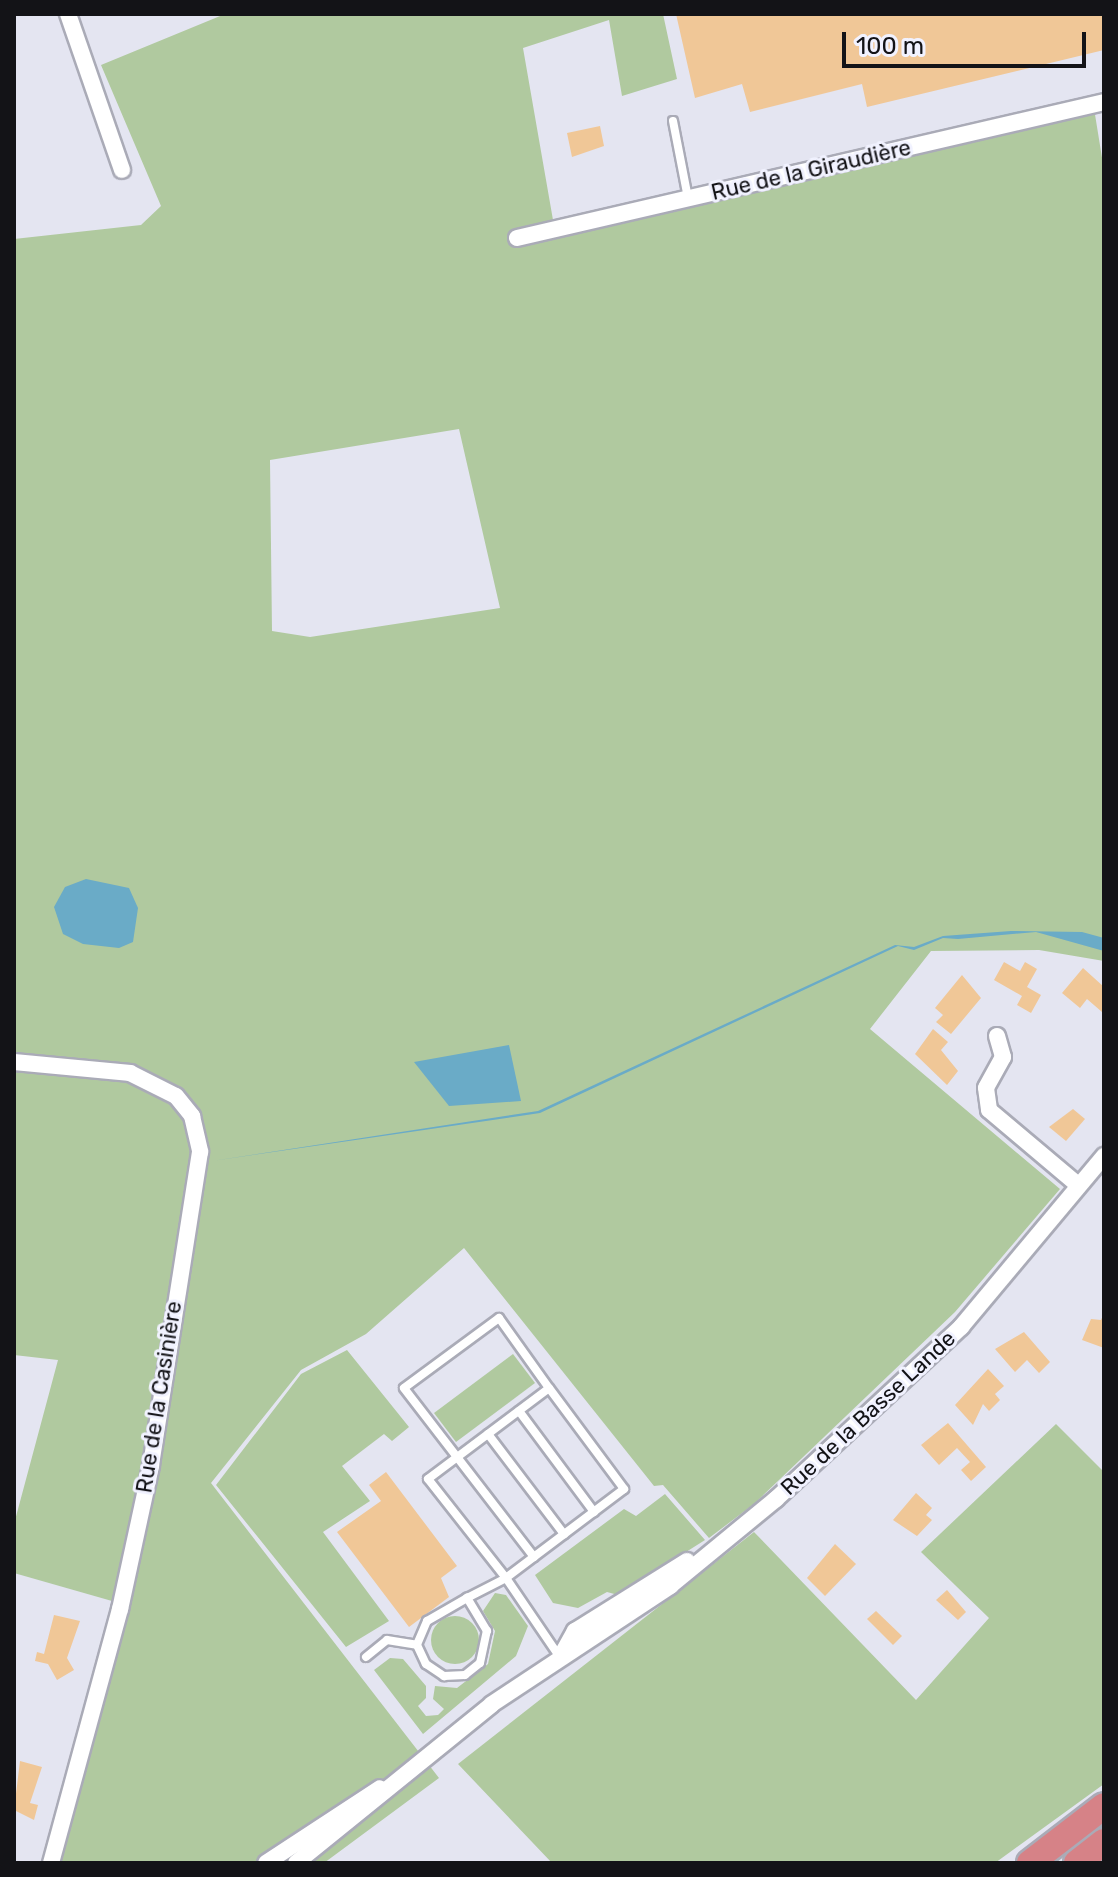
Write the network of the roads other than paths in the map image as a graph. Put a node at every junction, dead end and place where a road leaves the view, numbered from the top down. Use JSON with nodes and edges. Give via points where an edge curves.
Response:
{"nodes":[{"id":1,"x":68,"y":14,"type":"edge"},
{"id":2,"x":1104,"y":102,"type":"edge"},
{"id":3,"x":673,"y":121,"type":"dead end"},
{"id":4,"x":122,"y":170,"type":"dead end"},
{"id":5,"x":688,"y":198,"type":"junction"},
{"id":6,"x":517,"y":238,"type":"dead end"},
{"id":7,"x":997,"y":1036,"type":"dead end"},
{"id":8,"x":14,"y":1062,"type":"edge"},
{"id":9,"x":1104,"y":1156,"type":"edge"},
{"id":10,"x":1077,"y":1184,"type":"junction"},
{"id":11,"x":549,"y":1388,"type":"junction"},
{"id":12,"x":519,"y":1411,"type":"junction"},
{"id":13,"x":488,"y":1434,"type":"junction"},
{"id":14,"x":458,"y":1457,"type":"junction"},
{"id":15,"x":594,"y":1512,"type":"junction"},
{"id":16,"x":564,"y":1534,"type":"junction"},
{"id":17,"x":534,"y":1557,"type":"junction"},
{"id":18,"x":506,"y":1578,"type":"junction"},
{"id":19,"x":467,"y":1598,"type":"junction"},
{"id":20,"x":417,"y":1645,"type":"junction"},
{"id":21,"x":366,"y":1657,"type":"dead end"},
{"id":22,"x":560,"y":1657,"type":"junction"},
{"id":23,"x":413,"y":1769,"type":"junction"},
{"id":24,"x":1104,"y":1806,"type":"edge"},
{"id":25,"x":1104,"y":1842,"type":"edge"},
{"id":26,"x":51,"y":1863,"type":"edge"},
{"id":27,"x":266,"y":1863,"type":"edge"},
{"id":28,"x":296,"y":1863,"type":"edge"},
{"id":29,"x":1030,"y":1863,"type":"edge"},
{"id":30,"x":1077,"y":1863,"type":"edge"}],
"edges":[{"from":1,"to":4,"type":"street"},
{"from":2,"to":5,"type":"street","name":"Rue de la Giraudière"},
{"from":3,"to":5,"type":"lane"},
{"from":5,"to":6,"type":"street","name":"Rue de la Giraudière"},
{"from":7,"to":10,"type":"street","via":[[1003,1057],[986,1088],[989,1110]]},
{"from":8,"to":26,"type":"street","name":"Rue de la Casinière","via":[[130,1073],[176,1096],[192,1116],[200,1152],[151,1466]]},
{"from":9,"to":10,"type":"street","name":"Rue de la Basse Lande"},
{"from":10,"to":22,"type":"street","name":"Rue de la Basse Lande","via":[[920,1369],[713,1548],[575,1631]]},
{"from":11,"to":12,"type":"lane"},
{"from":11,"to":14,"type":"lane","via":[[499,1318],[404,1388]]},
{"from":11,"to":15,"type":"lane","via":[[624,1489]]},
{"from":12,"to":13,"type":"lane"},
{"from":12,"to":15,"type":"lane"},
{"from":13,"to":14,"type":"lane"},
{"from":13,"to":16,"type":"lane"},
{"from":14,"to":17,"type":"lane"},
{"from":14,"to":18,"type":"lane","via":[[428,1479]]},
{"from":15,"to":16,"type":"lane"},
{"from":16,"to":17,"type":"lane"},
{"from":17,"to":18,"type":"lane"},
{"from":18,"to":19,"type":"lane"},
{"from":18,"to":22,"type":"lane"},
{"from":19,"to":20,"type":"lane","via":[[427,1621]]},
{"from":19,"to":20,"type":"lane","via":[[487,1631],[480,1663],[465,1675],[444,1676],[426,1664]]},
{"from":20,"to":21,"type":"lane","via":[[387,1640]]},
{"from":22,"to":23,"type":"street","name":"Rue de la Basse Lande"},
{"from":23,"to":27,"type":"street","name":"Rue de la Basse Lande"},
{"from":23,"to":28,"type":"street","name":"Rue de la Basse Lande"},
{"from":24,"to":29,"type":"highway"},
{"from":25,"to":30,"type":"highway"}]}
